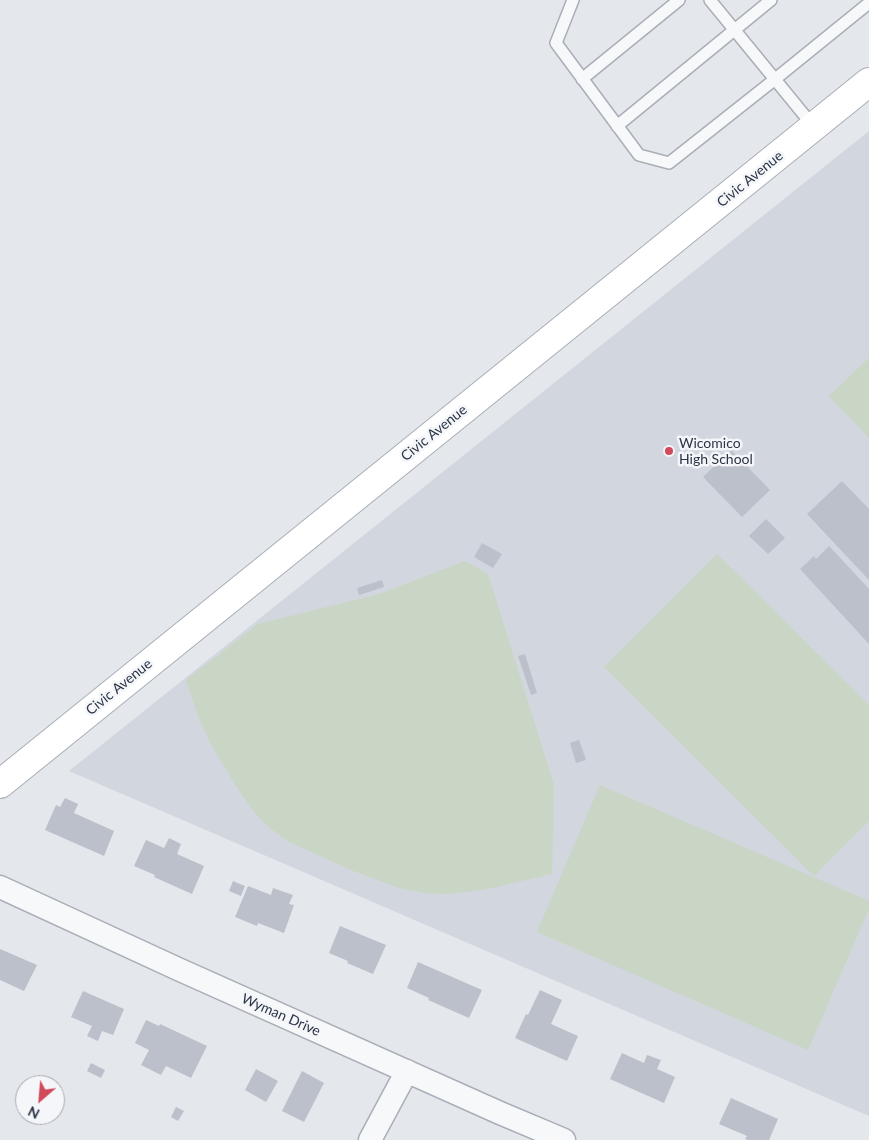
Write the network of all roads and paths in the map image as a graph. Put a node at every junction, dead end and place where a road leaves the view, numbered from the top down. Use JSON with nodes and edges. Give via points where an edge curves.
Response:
{"nodes":[{"id":1,"x":573,"y":0,"type":"edge"},
{"id":2,"x":679,"y":0,"type":"edge"},
{"id":3,"x":710,"y":0,"type":"edge"},
{"id":4,"x":771,"y":0,"type":"edge"},
{"id":5,"x":869,"y":3,"type":"edge"},
{"id":6,"x":734,"y":30,"type":"junction"},
{"id":7,"x":582,"y":79,"type":"junction"},
{"id":8,"x":774,"y":80,"type":"junction"},
{"id":9,"x":869,"y":82,"type":"edge"},
{"id":10,"x":617,"y":126,"type":"junction"},
{"id":11,"x":814,"y":127,"type":"junction"},
{"id":12,"x":0,"y":784,"type":"edge"},
{"id":13,"x":0,"y":887,"type":"edge"},
{"id":14,"x":407,"y":1071,"type":"junction"},
{"id":15,"x":370,"y":1140,"type":"edge"},
{"id":16,"x":564,"y":1140,"type":"edge"}],
"edges":[{"from":1,"to":7,"type":"lane","via":[[556,43]]},
{"from":2,"to":7,"type":"lane"},
{"from":3,"to":6,"type":"lane"},
{"from":4,"to":6,"type":"lane"},
{"from":5,"to":8,"type":"lane"},
{"from":6,"to":8,"type":"lane"},
{"from":6,"to":10,"type":"lane"},
{"from":7,"to":10,"type":"lane"},
{"from":8,"to":10,"type":"lane","via":[[669,163],[639,155]]},
{"from":8,"to":11,"type":"lane"},
{"from":9,"to":11,"type":"street","name":"Civic Avenue"},
{"from":11,"to":12,"type":"street","name":"Civic Avenue"},
{"from":13,"to":14,"type":"street","name":"Wyman Drive"},
{"from":14,"to":15,"type":"street"},
{"from":14,"to":16,"type":"street","name":"Wyman Drive"}]}
